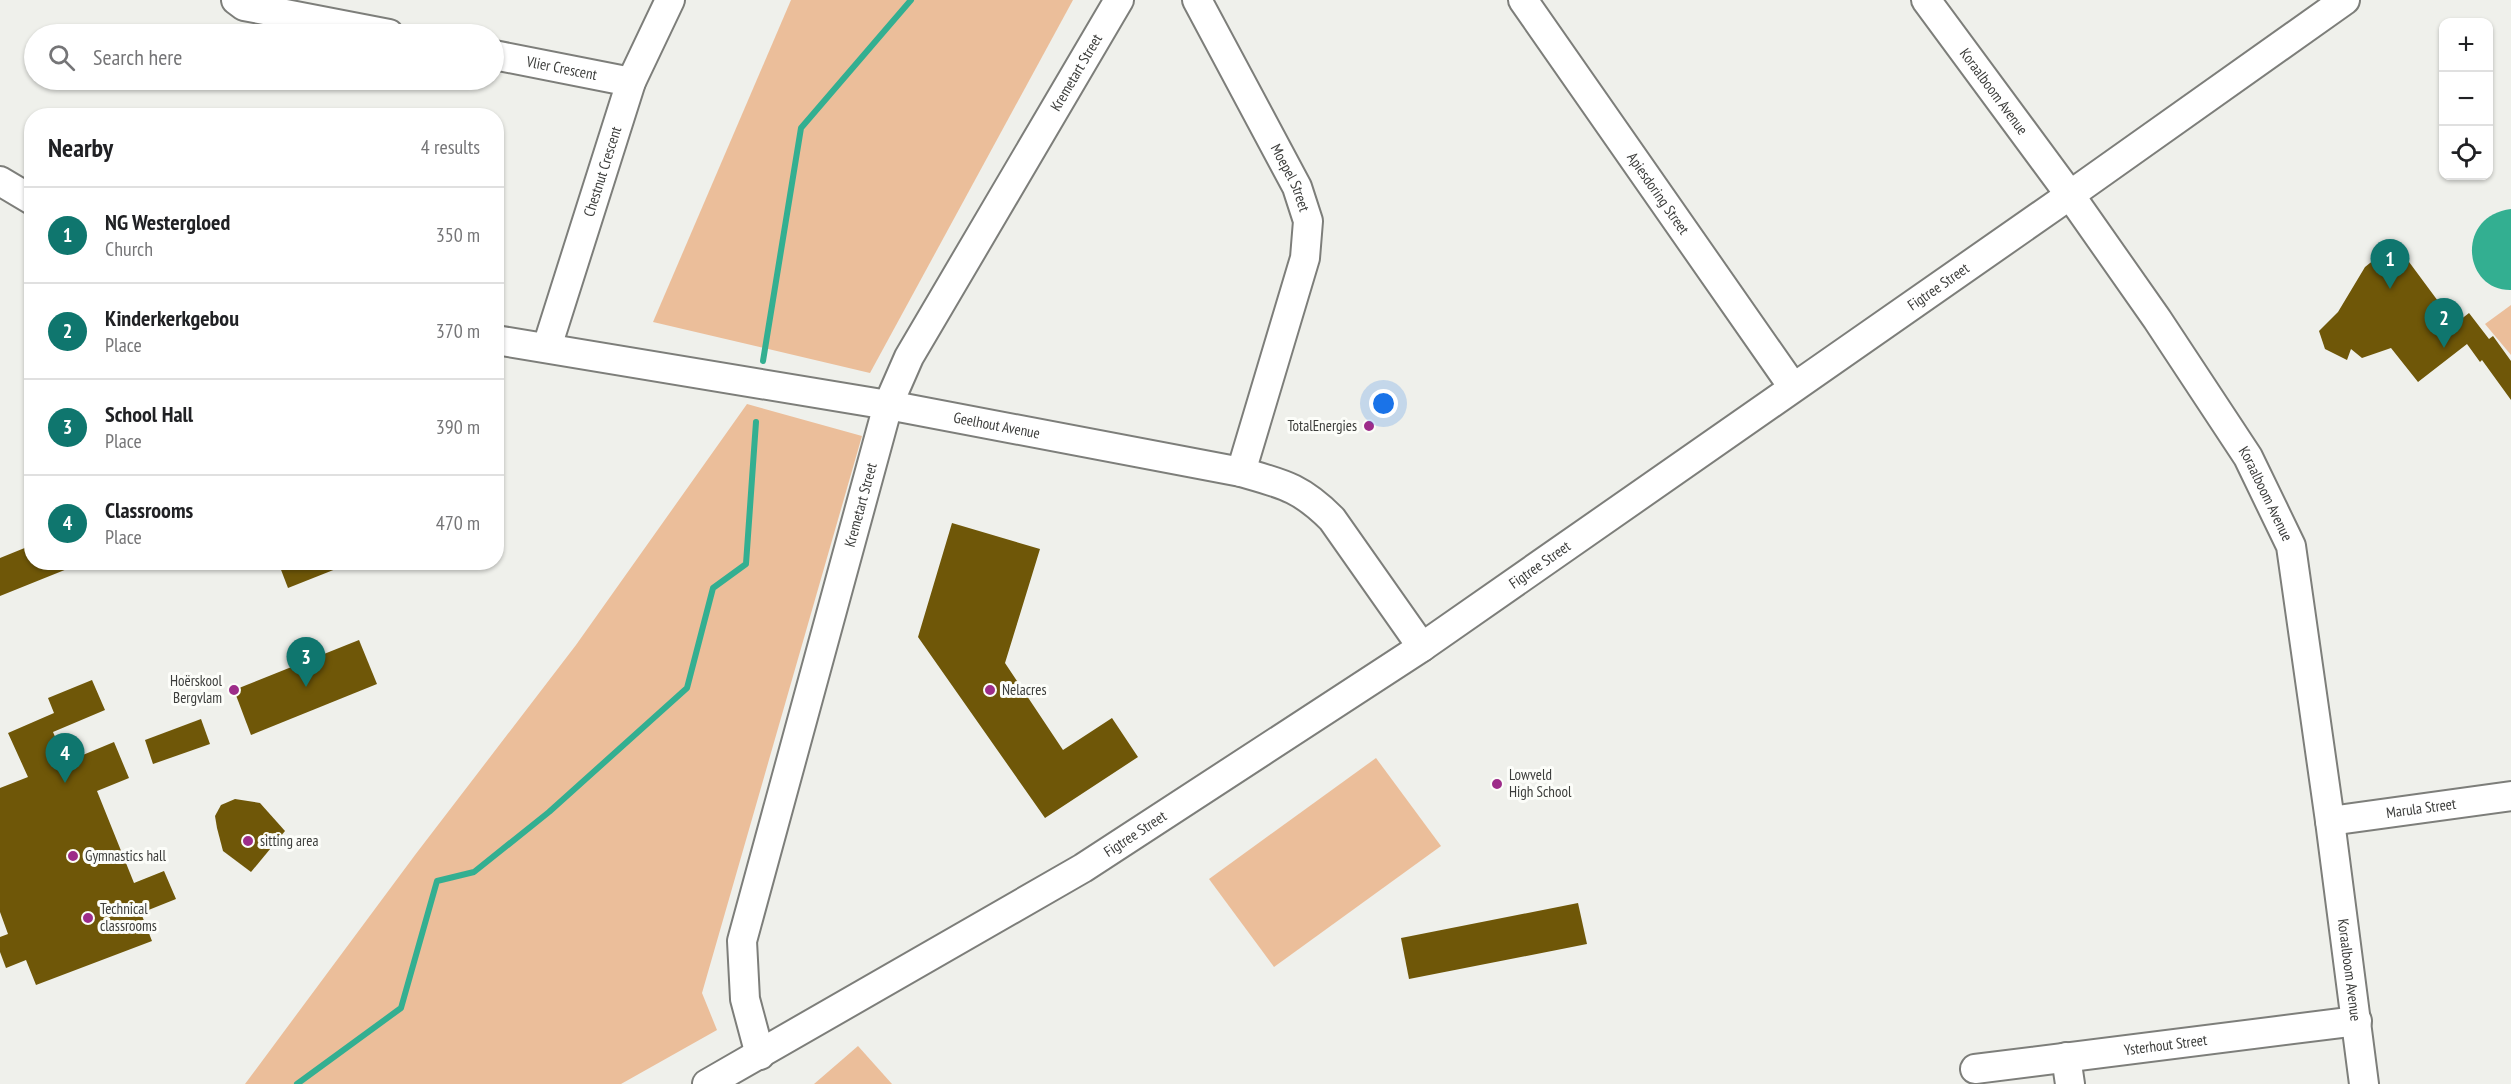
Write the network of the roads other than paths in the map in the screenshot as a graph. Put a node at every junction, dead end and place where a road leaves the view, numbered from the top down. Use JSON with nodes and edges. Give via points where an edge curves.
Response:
{"nodes":[{"id":1,"x":236,"y":0,"type":"edge"},
{"id":2,"x":670,"y":0,"type":"edge"},
{"id":3,"x":1119,"y":0,"type":"edge"},
{"id":4,"x":1197,"y":0,"type":"edge"},
{"id":5,"x":1523,"y":0,"type":"edge"},
{"id":6,"x":1926,"y":0,"type":"edge"},
{"id":7,"x":2345,"y":0,"type":"edge"},
{"id":8,"x":337,"y":24,"type":"edge"},
{"id":9,"x":504,"y":57,"type":"edge"},
{"id":10,"x":631,"y":82,"type":"junction"},
{"id":11,"x":0,"y":181,"type":"edge"},
{"id":12,"x":24,"y":195,"type":"edge"},
{"id":13,"x":2070,"y":195,"type":"junction"},
{"id":14,"x":504,"y":341,"type":"edge"},
{"id":15,"x":547,"y":347,"type":"junction"},
{"id":16,"x":1793,"y":387,"type":"junction"},
{"id":17,"x":888,"y":405,"type":"junction"},
{"id":18,"x":1240,"y":472,"type":"junction"},
{"id":19,"x":1422,"y":647,"type":"junction"},
{"id":20,"x":2511,"y":796,"type":"edge"},
{"id":21,"x":2330,"y":821,"type":"junction"},
{"id":22,"x":2357,"y":1021,"type":"junction"},
{"id":23,"x":760,"y":1055,"type":"junction"},
{"id":24,"x":1975,"y":1069,"type":"dead end"},
{"id":25,"x":2068,"y":1070,"type":"edge"},
{"id":26,"x":707,"y":1084,"type":"edge"},
{"id":27,"x":2364,"y":1084,"type":"edge"}],
"edges":[{"from":1,"to":8,"type":"street","via":[[244,6]]},
{"from":2,"to":10,"type":"street","name":"Chestnut Crescent"},
{"from":3,"to":17,"type":"street","name":"Kremetart Street","via":[[909,357]]},
{"from":4,"to":18,"type":"street","name":"Moepel Street","via":[[1297,187],[1308,221],[1305,258]]},
{"from":5,"to":16,"type":"street","name":"Apiesdoring Street"},
{"from":6,"to":13,"type":"street","name":"Koraalboom Avenue"},
{"from":7,"to":13,"type":"street","name":"Figtree Street"},
{"from":9,"to":10,"type":"street","name":"Vlier Crescent"},
{"from":10,"to":15,"type":"street","name":"Chestnut Crescent"},
{"from":11,"to":12,"type":"street"},
{"from":13,"to":16,"type":"street","name":"Figtree Street"},
{"from":13,"to":21,"type":"street","name":"Koraalboom Avenue","via":[[2248,457],[2291,546]]},
{"from":14,"to":15,"type":"street","name":"Geelhout Avenue"},
{"from":15,"to":17,"type":"street","name":"Geelhout Avenue"},
{"from":16,"to":19,"type":"street","name":"Figtree Street"},
{"from":17,"to":18,"type":"street","name":"Geelhout Avenue"},
{"from":17,"to":23,"type":"street","name":"Kremetart Street","via":[[742,941],[744,999]]},
{"from":18,"to":19,"type":"street","name":"Geelhout Avenue","via":[[1287,485],[1314,501],[1332,519]]},
{"from":19,"to":23,"type":"street","name":"Figtree Street","via":[[1083,868]]},
{"from":20,"to":21,"type":"street","name":"Marula Street"},
{"from":21,"to":22,"type":"street","name":"Koraalboom Avenue"},
{"from":22,"to":25,"type":"street","name":"Ysterhout Street"},
{"from":22,"to":27,"type":"street","name":"Koraalboom Avenue"},
{"from":23,"to":26,"type":"street","name":"Figtree Street"},
{"from":24,"to":25,"type":"street","name":"Ysterhout Street"}]}
